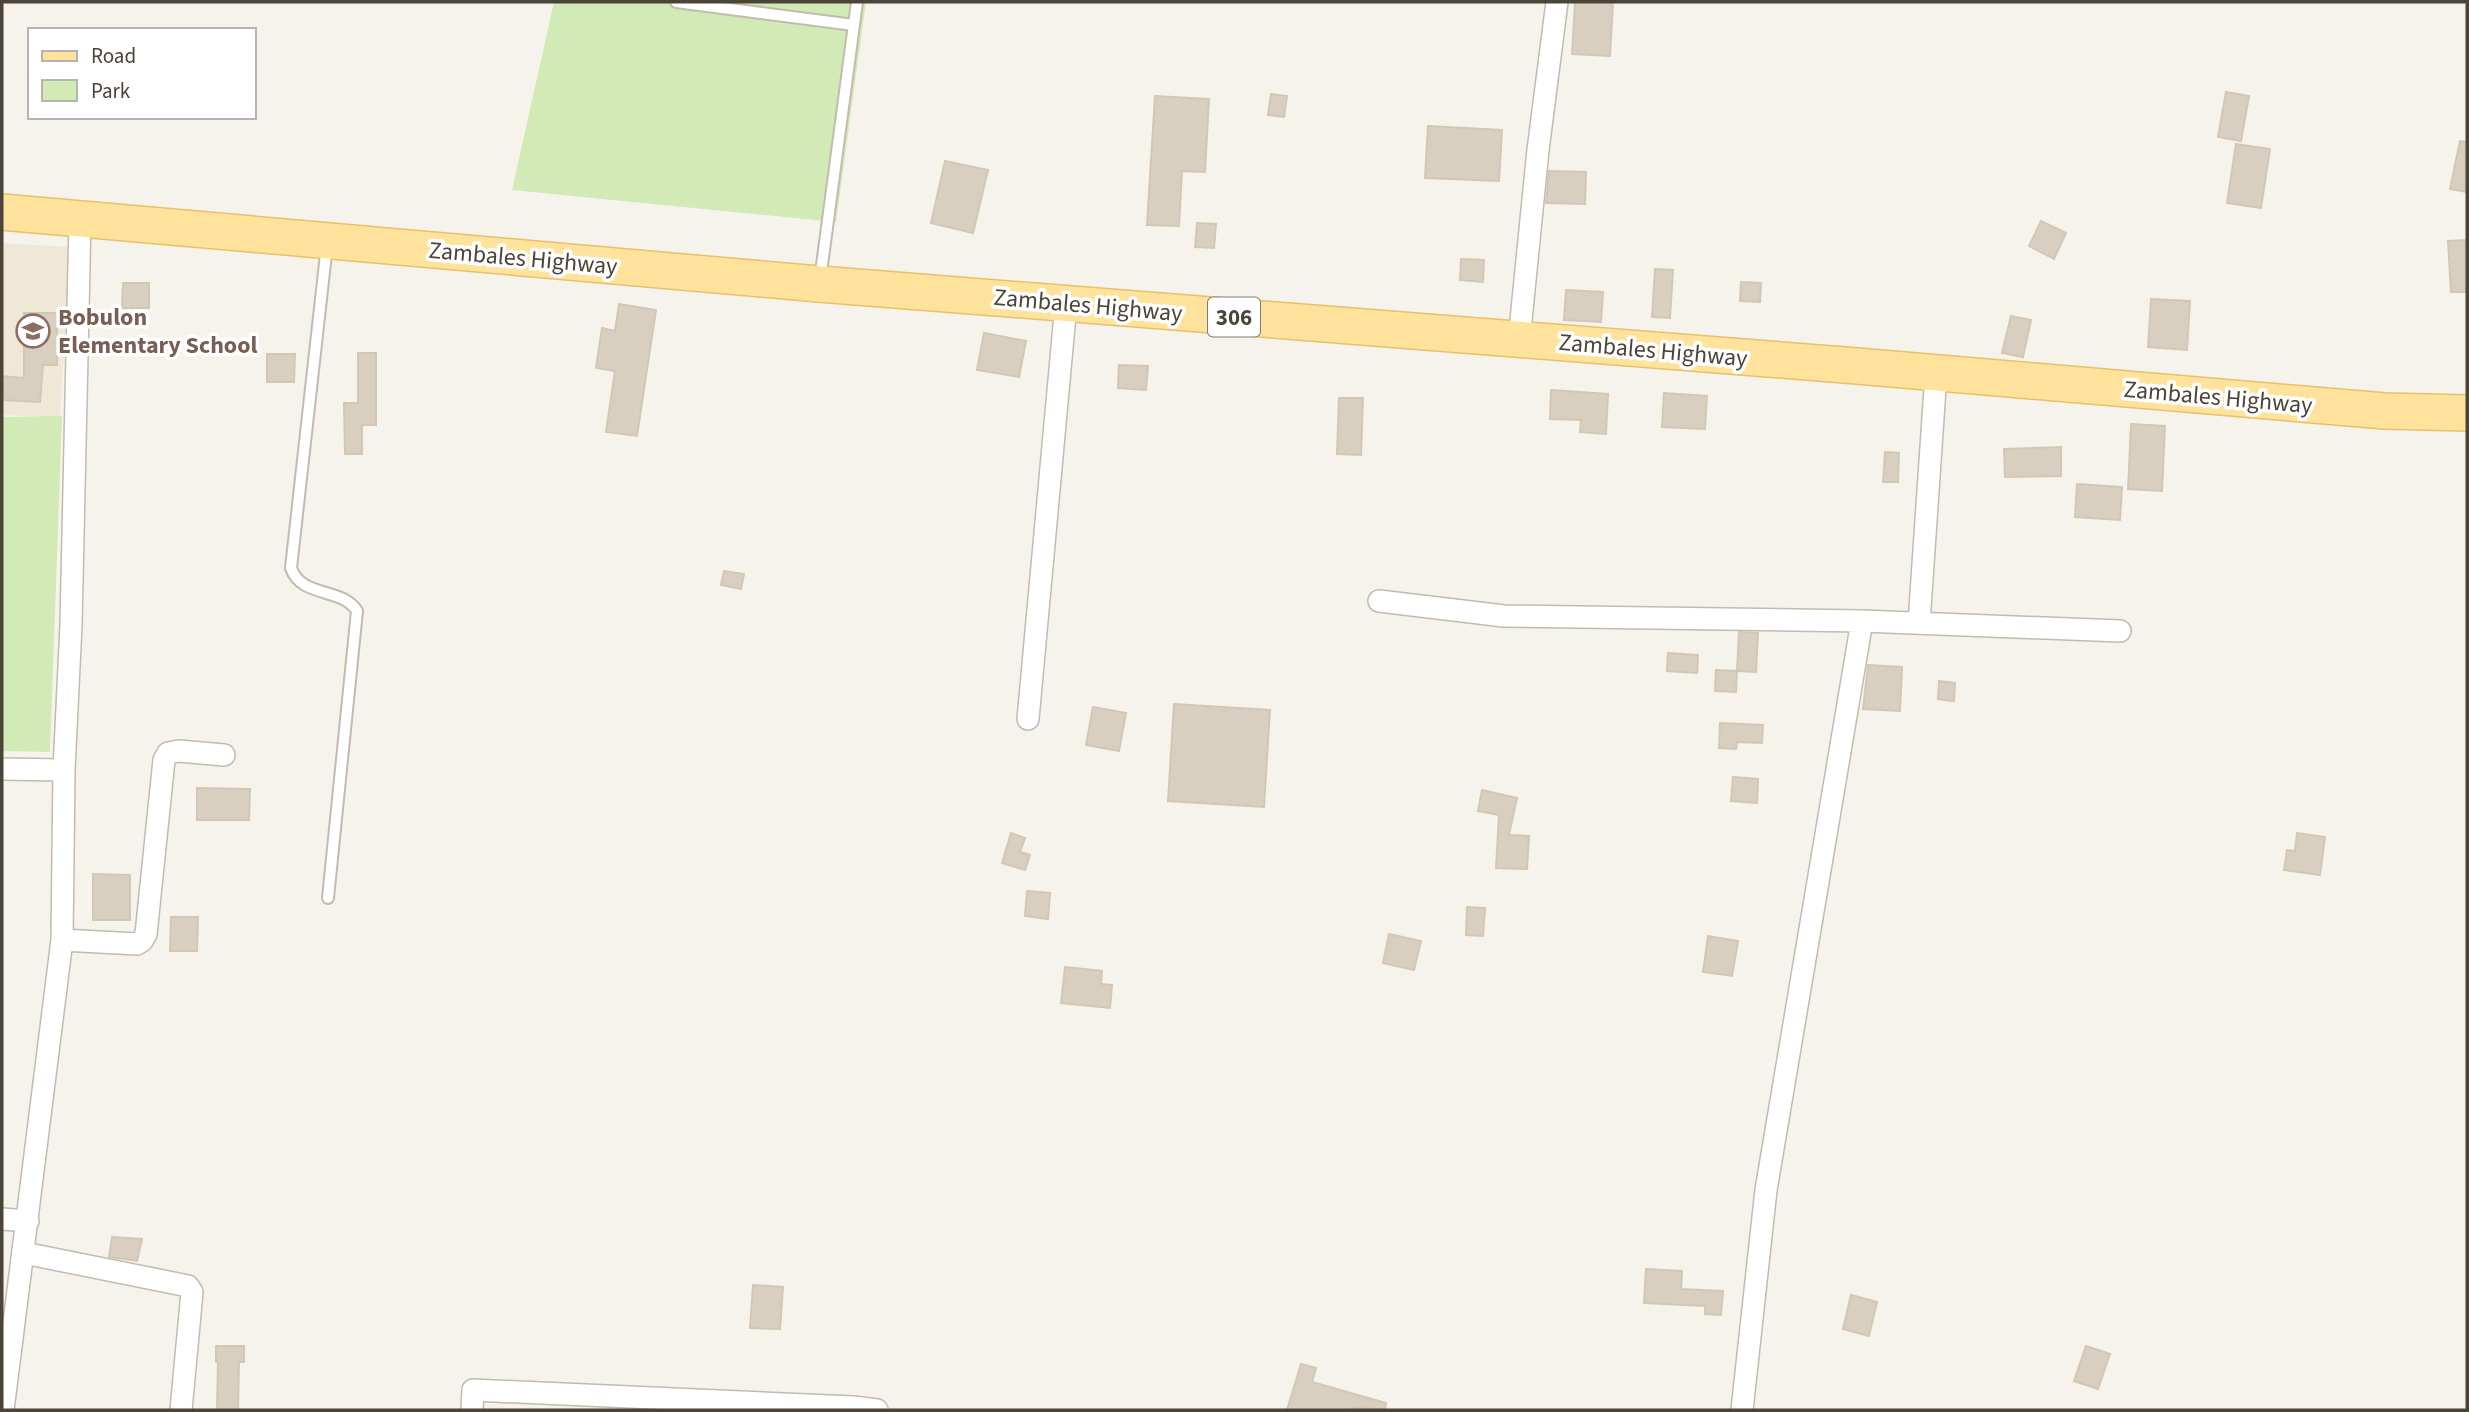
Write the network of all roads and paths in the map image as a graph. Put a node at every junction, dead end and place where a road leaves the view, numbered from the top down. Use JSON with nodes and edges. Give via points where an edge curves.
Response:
{"nodes":[{"id":1,"x":676,"y":2,"type":"edge"},
{"id":2,"x":858,"y":2,"type":"edge"},
{"id":3,"x":1557,"y":2,"type":"edge"},
{"id":4,"x":854,"y":25,"type":"junction"},
{"id":5,"x":2,"y":212,"type":"edge"},
{"id":6,"x":80,"y":219,"type":"junction"},
{"id":7,"x":327,"y":241,"type":"junction"},
{"id":8,"x":819,"y":284,"type":"junction"},
{"id":9,"x":1066,"y":304,"type":"junction"},
{"id":10,"x":1519,"y":340,"type":"junction"},
{"id":11,"x":1936,"y":374,"type":"junction"},
{"id":12,"x":2467,"y":413,"type":"edge"},
{"id":13,"x":1379,"y":601,"type":"dead end"},
{"id":14,"x":1862,"y":621,"type":"junction"},
{"id":15,"x":1919,"y":623,"type":"junction"},
{"id":16,"x":2120,"y":631,"type":"dead end"},
{"id":17,"x":1028,"y":719,"type":"dead end"},
{"id":18,"x":224,"y":755,"type":"dead end"},
{"id":19,"x":2,"y":769,"type":"edge"},
{"id":20,"x":64,"y":770,"type":"junction"},
{"id":21,"x":328,"y":898,"type":"dead end"},
{"id":22,"x":62,"y":940,"type":"junction"},
{"id":23,"x":2,"y":1219,"type":"edge"},
{"id":24,"x":28,"y":1221,"type":"junction"},
{"id":25,"x":24,"y":1253,"type":"junction"},
{"id":26,"x":3,"y":1410,"type":"edge"},
{"id":27,"x":181,"y":1410,"type":"edge"},
{"id":28,"x":472,"y":1410,"type":"edge"},
{"id":29,"x":877,"y":1410,"type":"edge"},
{"id":30,"x":1742,"y":1410,"type":"edge"}],
"edges":[{"from":1,"to":4,"type":"lane"},
{"from":2,"to":4,"type":"lane"},
{"from":3,"to":10,"type":"street"},
{"from":4,"to":8,"type":"lane"},
{"from":5,"to":6,"type":"main road","name":"Zambales Highway","number":"306"},
{"from":6,"to":7,"type":"main road","name":"Zambales Highway","number":"306"},
{"from":6,"to":20,"type":"street"},
{"from":7,"to":8,"type":"main road","name":"Zambales Highway","number":"306"},
{"from":7,"to":21,"type":"lane","via":[[291,568],[302,584],[352,602],[357,611]]},
{"from":8,"to":9,"type":"main road","name":"Zambales Highway","number":"306"},
{"from":9,"to":10,"type":"main road","name":"Zambales Highway","number":"306"},
{"from":9,"to":17,"type":"street"},
{"from":10,"to":11,"type":"main road","name":"Zambales Highway","number":"306"},
{"from":11,"to":12,"type":"main road","name":"Zambales Highway","number":"306","via":[[2385,411]]},
{"from":11,"to":15,"type":"street"},
{"from":13,"to":14,"type":"street","via":[[1504,616]]},
{"from":14,"to":15,"type":"street"},
{"from":14,"to":30,"type":"street","via":[[1766,1190]]},
{"from":15,"to":16,"type":"street"},
{"from":18,"to":22,"type":"street","via":[[179,751],[168,753],[164,760],[142,941]]},
{"from":19,"to":20,"type":"street"},
{"from":20,"to":22,"type":"street"},
{"from":22,"to":24,"type":"street"},
{"from":23,"to":24,"type":"street"},
{"from":24,"to":25,"type":"street"},
{"from":25,"to":26,"type":"street"},
{"from":25,"to":27,"type":"street","via":[[188,1286],[192,1292]]},
{"from":28,"to":29,"type":"street","via":[[473,1390]]}]}
